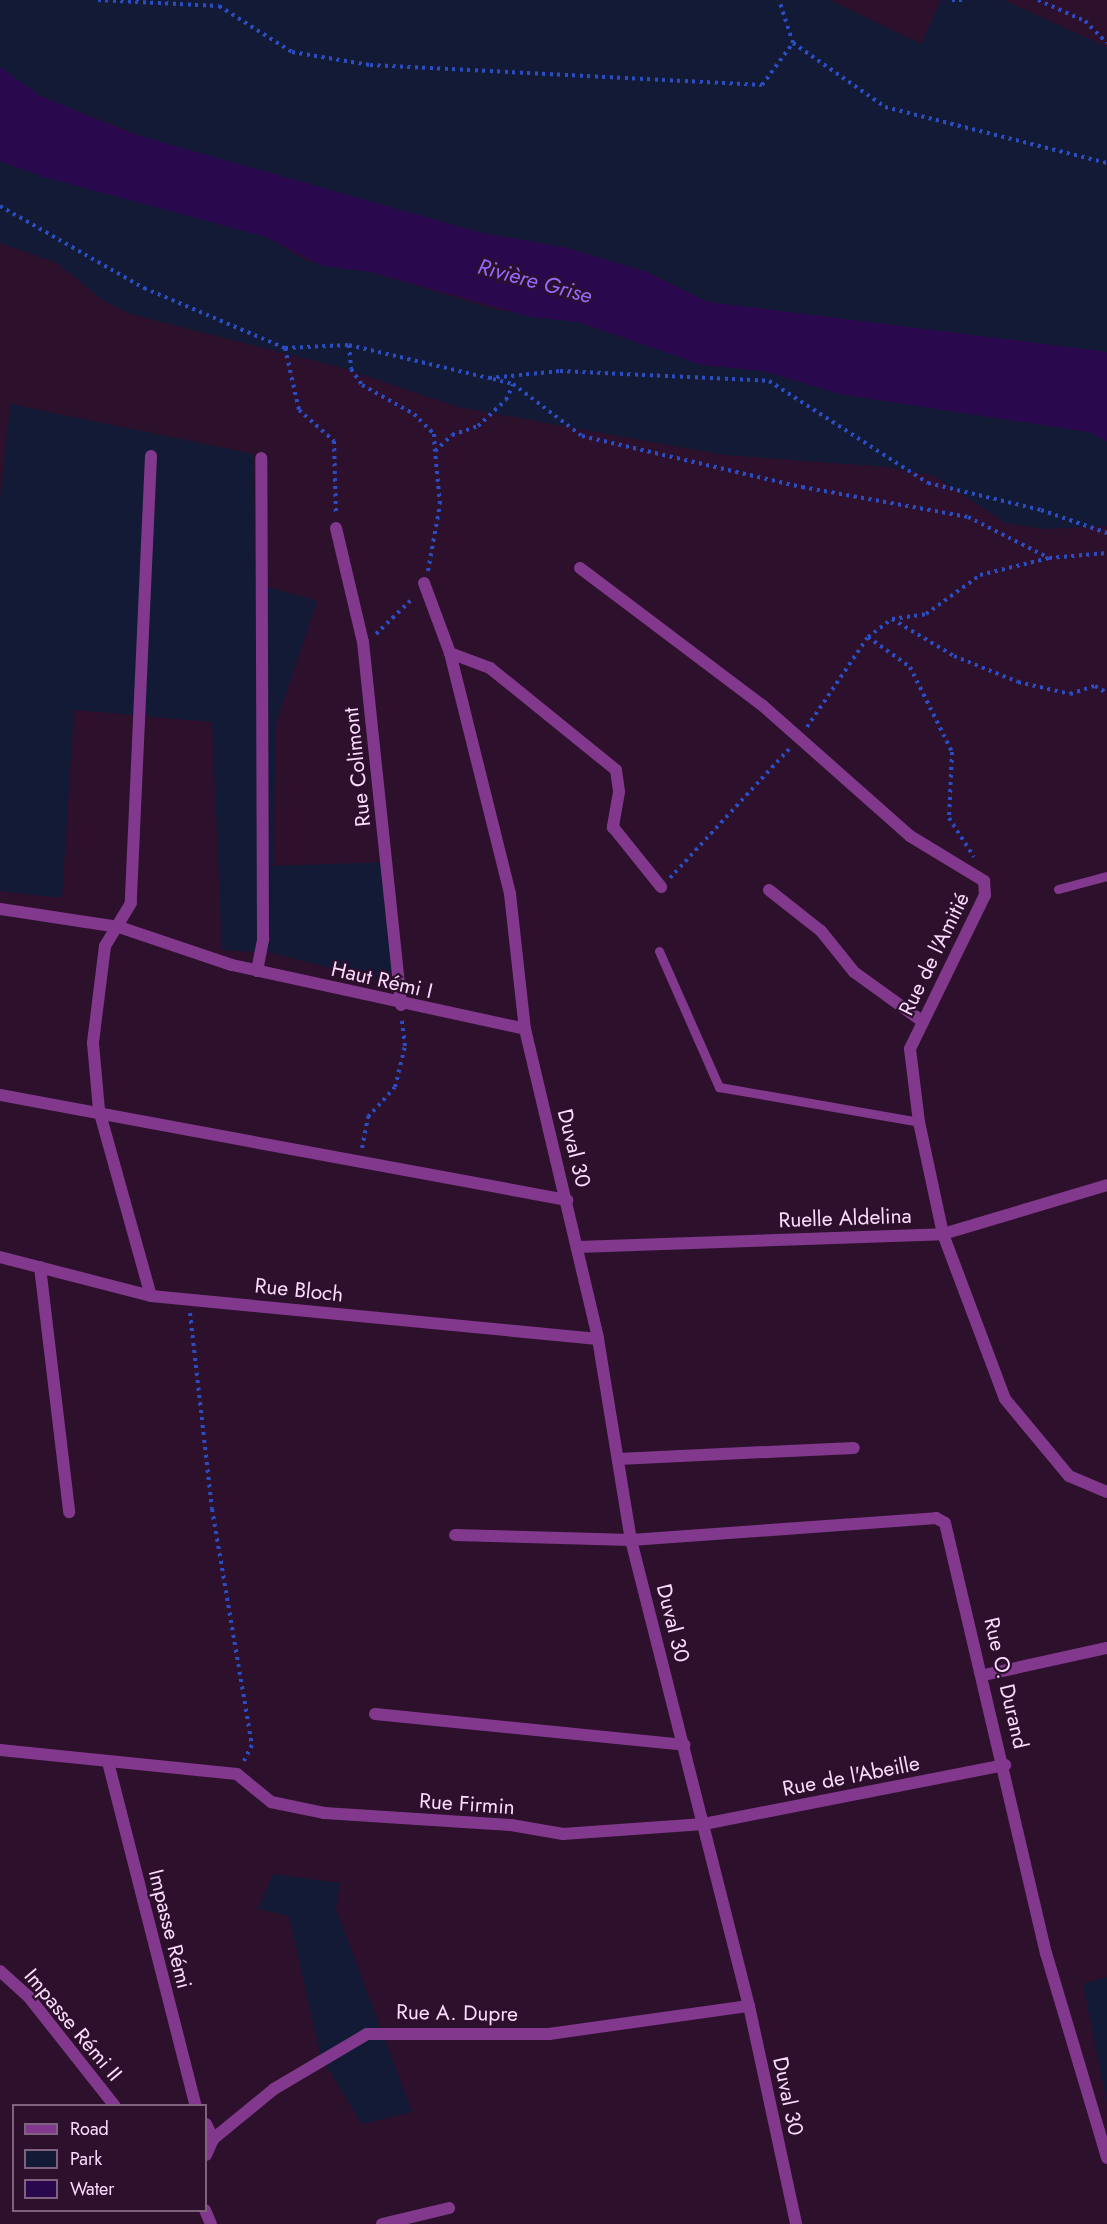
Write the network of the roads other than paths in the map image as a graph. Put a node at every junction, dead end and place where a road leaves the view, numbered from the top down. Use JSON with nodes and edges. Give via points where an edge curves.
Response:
{"nodes":[{"id":1,"x":151,"y":456,"type":"dead end"},
{"id":2,"x":261,"y":458,"type":"dead end"},
{"id":3,"x":336,"y":528,"type":"road end"},
{"id":4,"x":580,"y":568,"type":"dead end"},
{"id":5,"x":424,"y":583,"type":"road end"},
{"id":6,"x":450,"y":653,"type":"junction"},
{"id":7,"x":1107,"y":876,"type":"edge"},
{"id":8,"x":661,"y":887,"type":"road end"},
{"id":9,"x":769,"y":890,"type":"dead end"},
{"id":10,"x":1058,"y":890,"type":"dead end"},
{"id":11,"x":0,"y":909,"type":"edge"},
{"id":12,"x":120,"y":927,"type":"junction"},
{"id":13,"x":658,"y":951,"type":"dead end"},
{"id":14,"x":257,"y":971,"type":"junction"},
{"id":15,"x":400,"y":1005,"type":"junction"},
{"id":16,"x":922,"y":1021,"type":"junction"},
{"id":17,"x":525,"y":1029,"type":"junction"},
{"id":18,"x":0,"y":1095,"type":"edge"},
{"id":19,"x":99,"y":1110,"type":"junction"},
{"id":20,"x":919,"y":1122,"type":"junction"},
{"id":21,"x":1107,"y":1185,"type":"edge"},
{"id":22,"x":567,"y":1200,"type":"junction"},
{"id":23,"x":943,"y":1234,"type":"junction"},
{"id":24,"x":578,"y":1247,"type":"junction"},
{"id":25,"x":0,"y":1257,"type":"edge"},
{"id":26,"x":40,"y":1267,"type":"junction"},
{"id":27,"x":151,"y":1296,"type":"junction"},
{"id":28,"x":598,"y":1339,"type":"junction"},
{"id":29,"x":854,"y":1448,"type":"dead end"},
{"id":30,"x":618,"y":1459,"type":"junction"},
{"id":31,"x":1107,"y":1492,"type":"edge"},
{"id":32,"x":69,"y":1512,"type":"dead end"},
{"id":33,"x":455,"y":1535,"type":"dead end"},
{"id":34,"x":631,"y":1540,"type":"junction"},
{"id":35,"x":1107,"y":1648,"type":"edge"},
{"id":36,"x":984,"y":1675,"type":"junction"},
{"id":37,"x":375,"y":1713,"type":"dead end"},
{"id":38,"x":684,"y":1745,"type":"junction"},
{"id":39,"x":0,"y":1750,"type":"edge"},
{"id":40,"x":108,"y":1762,"type":"junction"},
{"id":41,"x":1005,"y":1766,"type":"junction"},
{"id":42,"x":704,"y":1824,"type":"junction"},
{"id":43,"x":0,"y":1971,"type":"edge"},
{"id":44,"x":749,"y":2006,"type":"junction"},
{"id":45,"x":113,"y":2104,"type":"edge"},
{"id":46,"x":195,"y":2104,"type":"edge"},
{"id":47,"x":207,"y":2126,"type":"edge"},
{"id":48,"x":213,"y":2139,"type":"junction"},
{"id":49,"x":207,"y":2153,"type":"edge"},
{"id":50,"x":1107,"y":2158,"type":"edge"},
{"id":51,"x":449,"y":2208,"type":"dead end"},
{"id":52,"x":382,"y":2224,"type":"edge"},
{"id":53,"x":796,"y":2224,"type":"edge"}],
"edges":[{"from":1,"to":12,"type":"street","via":[[131,903]]},
{"from":2,"to":14,"type":"street","via":[[263,915]]},
{"from":3,"to":15,"type":"street","name":"Rue Colimont","via":[[363,642]]},
{"from":4,"to":16,"type":"street","name":"Rue de l'Amitié","via":[[800,738],[910,836],[984,881],[985,895]]},
{"from":5,"to":6,"type":"street","name":"Duval 30"},
{"from":6,"to":8,"type":"street","via":[[490,668],[615,770],[619,792],[613,827]]},
{"from":6,"to":17,"type":"street","name":"Duval 30","via":[[510,894]]},
{"from":7,"to":10,"type":"lane"},
{"from":9,"to":16,"type":"street","via":[[821,931],[854,972]]},
{"from":11,"to":12,"type":"street","name":"Haut Rémi I"},
{"from":12,"to":14,"type":"street","name":"Haut Rémi I"},
{"from":12,"to":19,"type":"street","via":[[101,961],[93,1043]]},
{"from":13,"to":20,"type":"lane","via":[[719,1087]]},
{"from":14,"to":15,"type":"street","name":"Haut Rémi I"},
{"from":15,"to":17,"type":"street","name":"Haut Rémi I"},
{"from":16,"to":20,"type":"street","name":"Rue de l'Amitié","via":[[910,1059]]},
{"from":17,"to":22,"type":"street","name":"Duval 30"},
{"from":18,"to":19,"type":"street"},
{"from":19,"to":22,"type":"street"},
{"from":19,"to":27,"type":"street"},
{"from":20,"to":23,"type":"street","name":"Rue de l'Amitié"},
{"from":21,"to":23,"type":"street","name":"Ruelle Aldelina"},
{"from":22,"to":24,"type":"street","name":"Duval 30"},
{"from":23,"to":24,"type":"street","name":"Ruelle Aldelina"},
{"from":23,"to":31,"type":"street","name":"Rue de l'Amitié","via":[[1005,1399],[1069,1476]]},
{"from":24,"to":28,"type":"street","name":"Duval 30"},
{"from":25,"to":26,"type":"street","name":"Rue Bloch"},
{"from":26,"to":27,"type":"street","name":"Rue Bloch"},
{"from":26,"to":32,"type":"street"},
{"from":27,"to":28,"type":"street","name":"Rue Bloch"},
{"from":28,"to":30,"type":"street","name":"Duval 30"},
{"from":29,"to":30,"type":"street"},
{"from":30,"to":34,"type":"street","name":"Duval 30"},
{"from":33,"to":34,"type":"street"},
{"from":34,"to":36,"type":"street","name":"Rue O. Durand","via":[[936,1518],[952,1536]]},
{"from":34,"to":38,"type":"street","name":"Duval 30"},
{"from":35,"to":36,"type":"street"},
{"from":36,"to":41,"type":"street","name":"Rue O. Durand"},
{"from":37,"to":38,"type":"street"},
{"from":38,"to":42,"type":"street","name":"Duval 30"},
{"from":39,"to":40,"type":"street"},
{"from":40,"to":42,"type":"street","name":"Rue Firmin","via":[[237,1774],[271,1802],[324,1813],[511,1825],[563,1834]]},
{"from":40,"to":46,"type":"street","name":"Impasse Rémi"},
{"from":41,"to":42,"type":"street","name":"Rue de l'Abeille"},
{"from":41,"to":50,"type":"street","name":"Rue O. Durand","via":[[1046,1953]]},
{"from":42,"to":44,"type":"street","name":"Duval 30"},
{"from":43,"to":45,"type":"street","name":"Impasse Rémi II","via":[[28,1996]]},
{"from":44,"to":48,"type":"street","name":"Rue A. Dupre","via":[[549,2034],[367,2034],[274,2089]]},
{"from":44,"to":53,"type":"street","name":"Duval 30"},
{"from":47,"to":48,"type":"street"},
{"from":48,"to":49,"type":"street","name":"Rue A. Dupre"},
{"from":51,"to":52,"type":"street"}]}
